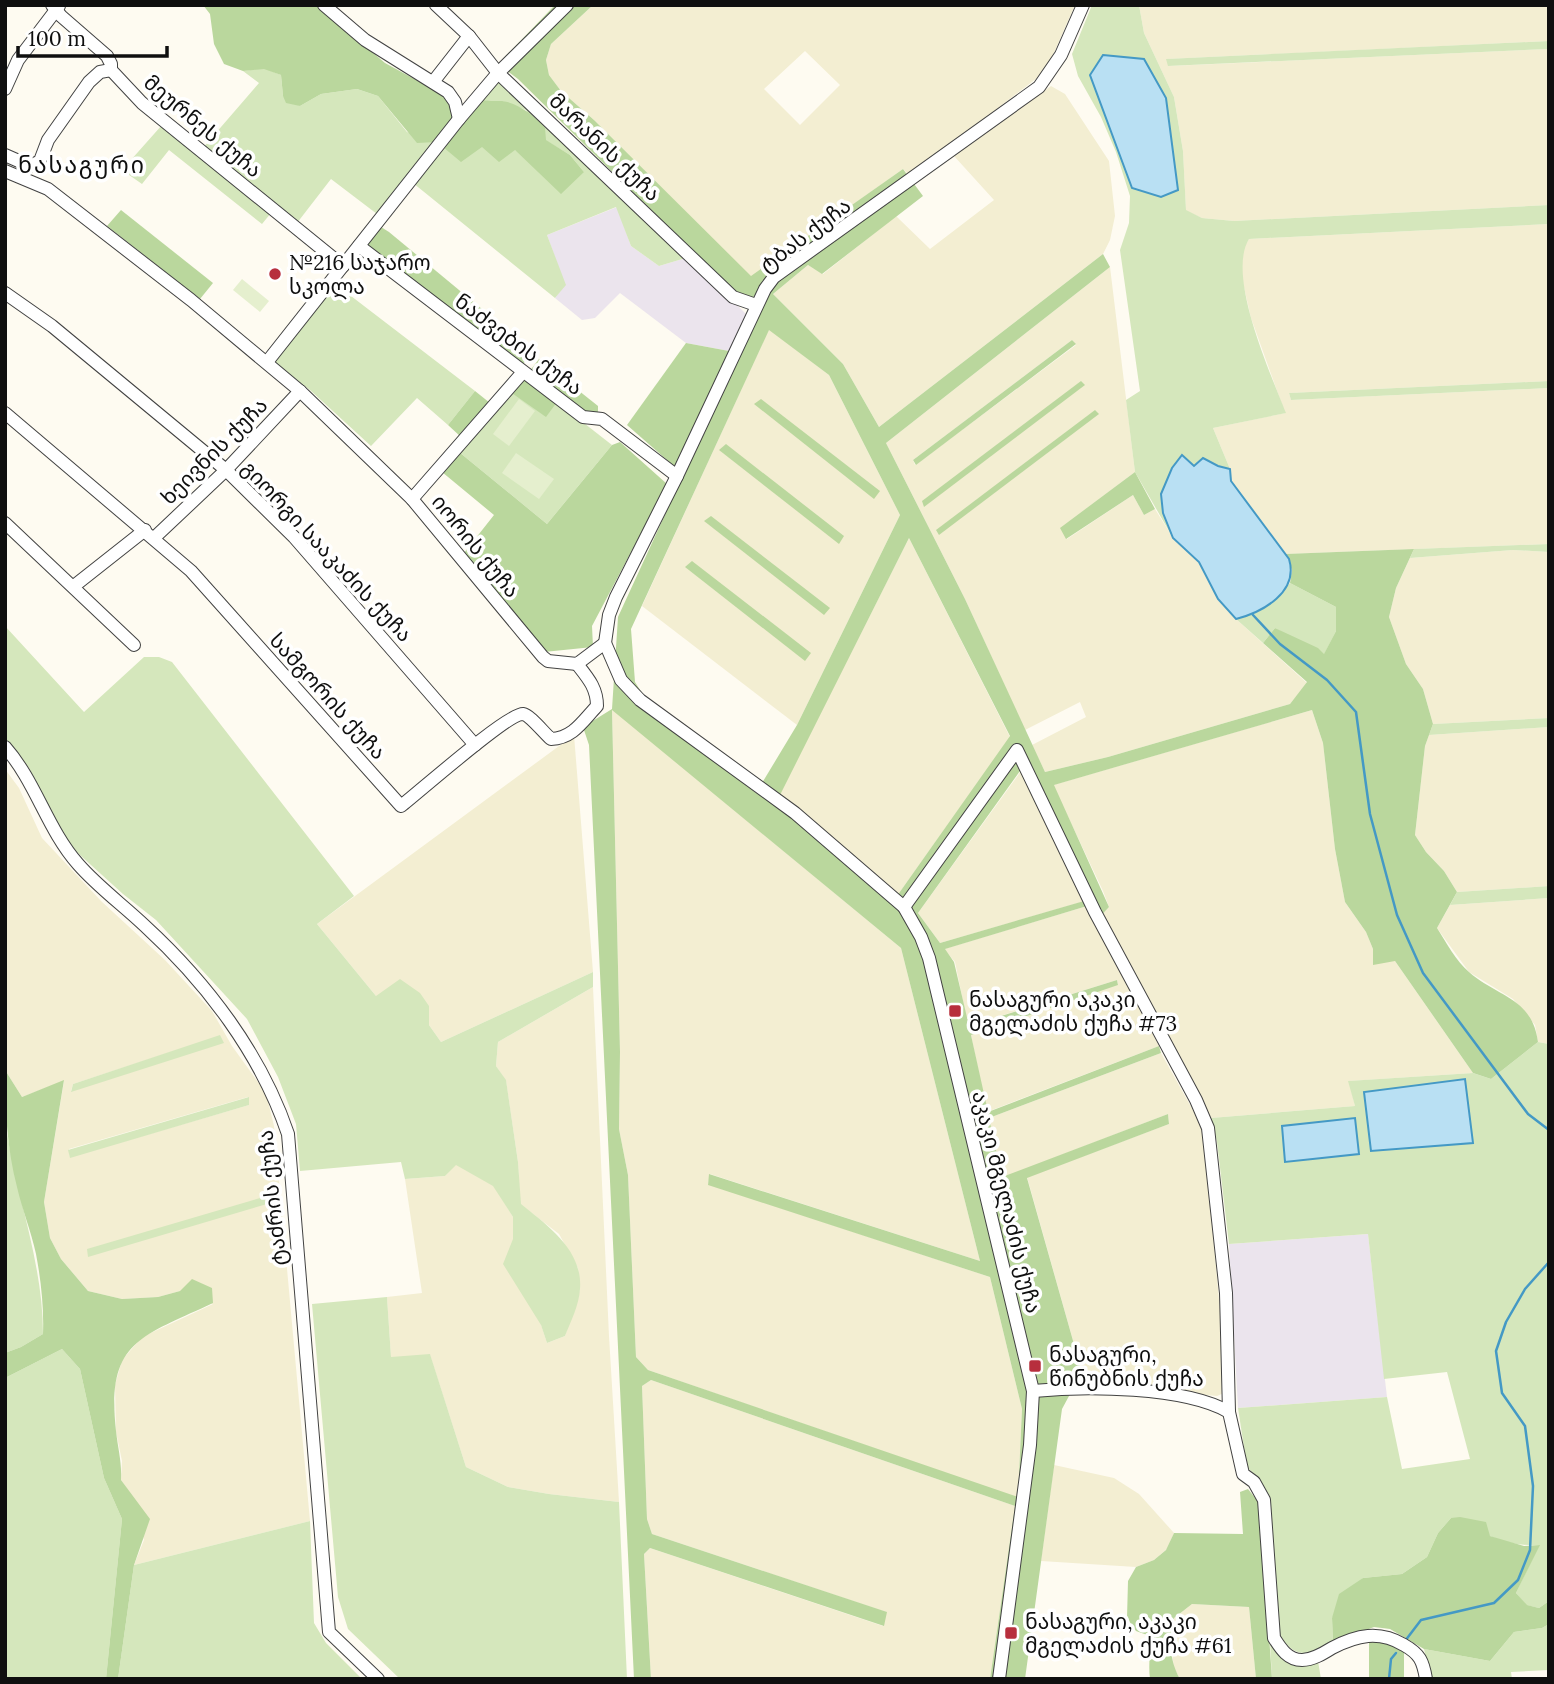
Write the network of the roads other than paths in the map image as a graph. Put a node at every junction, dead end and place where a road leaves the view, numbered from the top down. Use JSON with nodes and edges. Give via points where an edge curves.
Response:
{"nodes":[{"id":1,"x":324,"y":5,"type":"edge"},
{"id":2,"x":436,"y":5,"type":"edge"},
{"id":3,"x":567,"y":5,"type":"edge"},
{"id":4,"x":1083,"y":5,"type":"edge"},
{"id":5,"x":56,"y":7,"type":"edge"},
{"id":6,"x":469,"y":36,"type":"junction"},
{"id":7,"x":111,"y":70,"type":"junction"},
{"id":8,"x":498,"y":73,"type":"junction"},
{"id":9,"x":433,"y":82,"type":"junction"},
{"id":10,"x":5,"y":89,"type":"edge"},
{"id":11,"x":459,"y":119,"type":"junction"},
{"id":12,"x":5,"y":155,"type":"edge"},
{"id":13,"x":5,"y":171,"type":"edge"},
{"id":14,"x":359,"y":246,"type":"junction"},
{"id":15,"x":343,"y":266,"type":"junction"},
{"id":16,"x":5,"y":293,"type":"edge"},
{"id":17,"x":756,"y":306,"type":"junction"},
{"id":18,"x":267,"y":362,"type":"junction"},
{"id":19,"x":523,"y":372,"type":"junction"},
{"id":20,"x":300,"y":391,"type":"junction"},
{"id":21,"x":5,"y":413,"type":"edge"},
{"id":22,"x":226,"y":470,"type":"junction"},
{"id":23,"x":677,"y":476,"type":"junction"},
{"id":24,"x":412,"y":499,"type":"junction"},
{"id":25,"x":5,"y":523,"type":"edge"},
{"id":26,"x":150,"y":534,"type":"junction"},
{"id":27,"x":74,"y":586,"type":"junction"},
{"id":28,"x":605,"y":643,"type":"junction"},
{"id":29,"x":134,"y":645,"type":"dead end"},
{"id":30,"x":577,"y":664,"type":"junction"},
{"id":31,"x":475,"y":745,"type":"junction"},
{"id":32,"x":5,"y":747,"type":"edge"},
{"id":33,"x":904,"y":907,"type":"junction"},
{"id":34,"x":1033,"y":1391,"type":"junction"},
{"id":35,"x":1229,"y":1412,"type":"junction"},
{"id":36,"x":378,"y":1679,"type":"edge"},
{"id":37,"x":999,"y":1679,"type":"edge"},
{"id":38,"x":1426,"y":1679,"type":"edge"}],
"edges":[{"from":1,"to":9,"type":"street","via":[[385,54]]},
{"from":2,"to":6,"type":"street","name":"მარანის ქუჩა"},
{"from":3,"to":8,"type":"street"},
{"from":4,"to":17,"type":"street","name":"ტბას ქუჩა","via":[[1040,88],[774,277]]},
{"from":5,"to":7,"type":"street","name":"მეურნეს ქუჩა","via":[[107,56]]},
{"from":5,"to":10,"type":"street","via":[[18,60]]},
{"from":6,"to":8,"type":"street","name":"მარანის ქუჩა"},
{"from":6,"to":9,"type":"street"},
{"from":7,"to":12,"type":"street","via":[[100,72],[89,82],[48,140],[40,161],[30,166]]},
{"from":7,"to":15,"type":"street","name":"მეურნეს ქუჩა","via":[[142,103]]},
{"from":8,"to":11,"type":"street"},
{"from":8,"to":17,"type":"street","name":"მარანის ქუჩა","via":[[733,297]]},
{"from":9,"to":11,"type":"street","via":[[448,92]]},
{"from":11,"to":14,"type":"street"},
{"from":13,"to":18,"type":"street","name":"იორის ქუჩა","via":[[48,189]]},
{"from":14,"to":15,"type":"street"},
{"from":14,"to":19,"type":"street","name":"ნაძვების ქუჩა"},
{"from":15,"to":18,"type":"street"},
{"from":16,"to":22,"type":"street","name":"გიორგი სააკაძის ქუჩა","via":[[52,326]]},
{"from":17,"to":23,"type":"street","name":"ტბას ქუჩა"},
{"from":18,"to":20,"type":"street","name":"იორის ქუჩა"},
{"from":19,"to":23,"type":"street","name":"ნაძვების ქუჩა","via":[[583,417],[602,419]]},
{"from":19,"to":24,"type":"street"},
{"from":20,"to":22,"type":"street","name":"ხეივნის ქუჩა"},
{"from":20,"to":24,"type":"street","name":"იორის ქუჩა"},
{"from":21,"to":26,"type":"street","name":"სამგორის ქუჩა"},
{"from":22,"to":26,"type":"street","name":"ხეივნის ქუჩა"},
{"from":22,"to":31,"type":"street","name":"გიორგი სააკაძის ქუჩა","via":[[302,547]]},
{"from":23,"to":28,"type":"street","name":"ტბას ქუჩა","via":[[616,597]]},
{"from":24,"to":30,"type":"street","name":"იორის ქუჩა","via":[[538,653],[548,661]]},
{"from":25,"to":27,"type":"street"},
{"from":26,"to":27,"type":"street","name":"ხეივნის ქუჩა"},
{"from":26,"to":31,"type":"street","name":"სამგორის ქუჩა","via":[[191,571],[401,806]]},
{"from":27,"to":29,"type":"street"},
{"from":28,"to":30,"type":"street"},
{"from":28,"to":33,"type":"street","via":[[621,680],[640,700],[795,813]]},
{"from":30,"to":31,"type":"street","name":"სამგორის ქუჩა","via":[[592,682],[597,706],[564,738],[551,738],[522,714]]},
{"from":32,"to":36,"type":"street","name":"ტაძრის ქუჩა","via":[[31,783],[57,836],[87,873],[213,998],[278,1103],[288,1134],[329,1632]]},
{"from":33,"to":34,"type":"street","name":"აკაკი მგელაძის ქუჩა","via":[[929,958]]},
{"from":33,"to":35,"type":"street","via":[[1017,750],[1208,1128],[1226,1293]]},
{"from":34,"to":35,"type":"street","via":[[1069,1387],[1172,1395]]},
{"from":34,"to":37,"type":"street","name":"აკაკი მგელაძის ქუჩა"},
{"from":35,"to":38,"type":"street","via":[[1243,1474],[1254,1482],[1264,1500],[1274,1638],[1284,1654],[1302,1660],[1373,1634],[1412,1649],[1424,1663]]}]}
